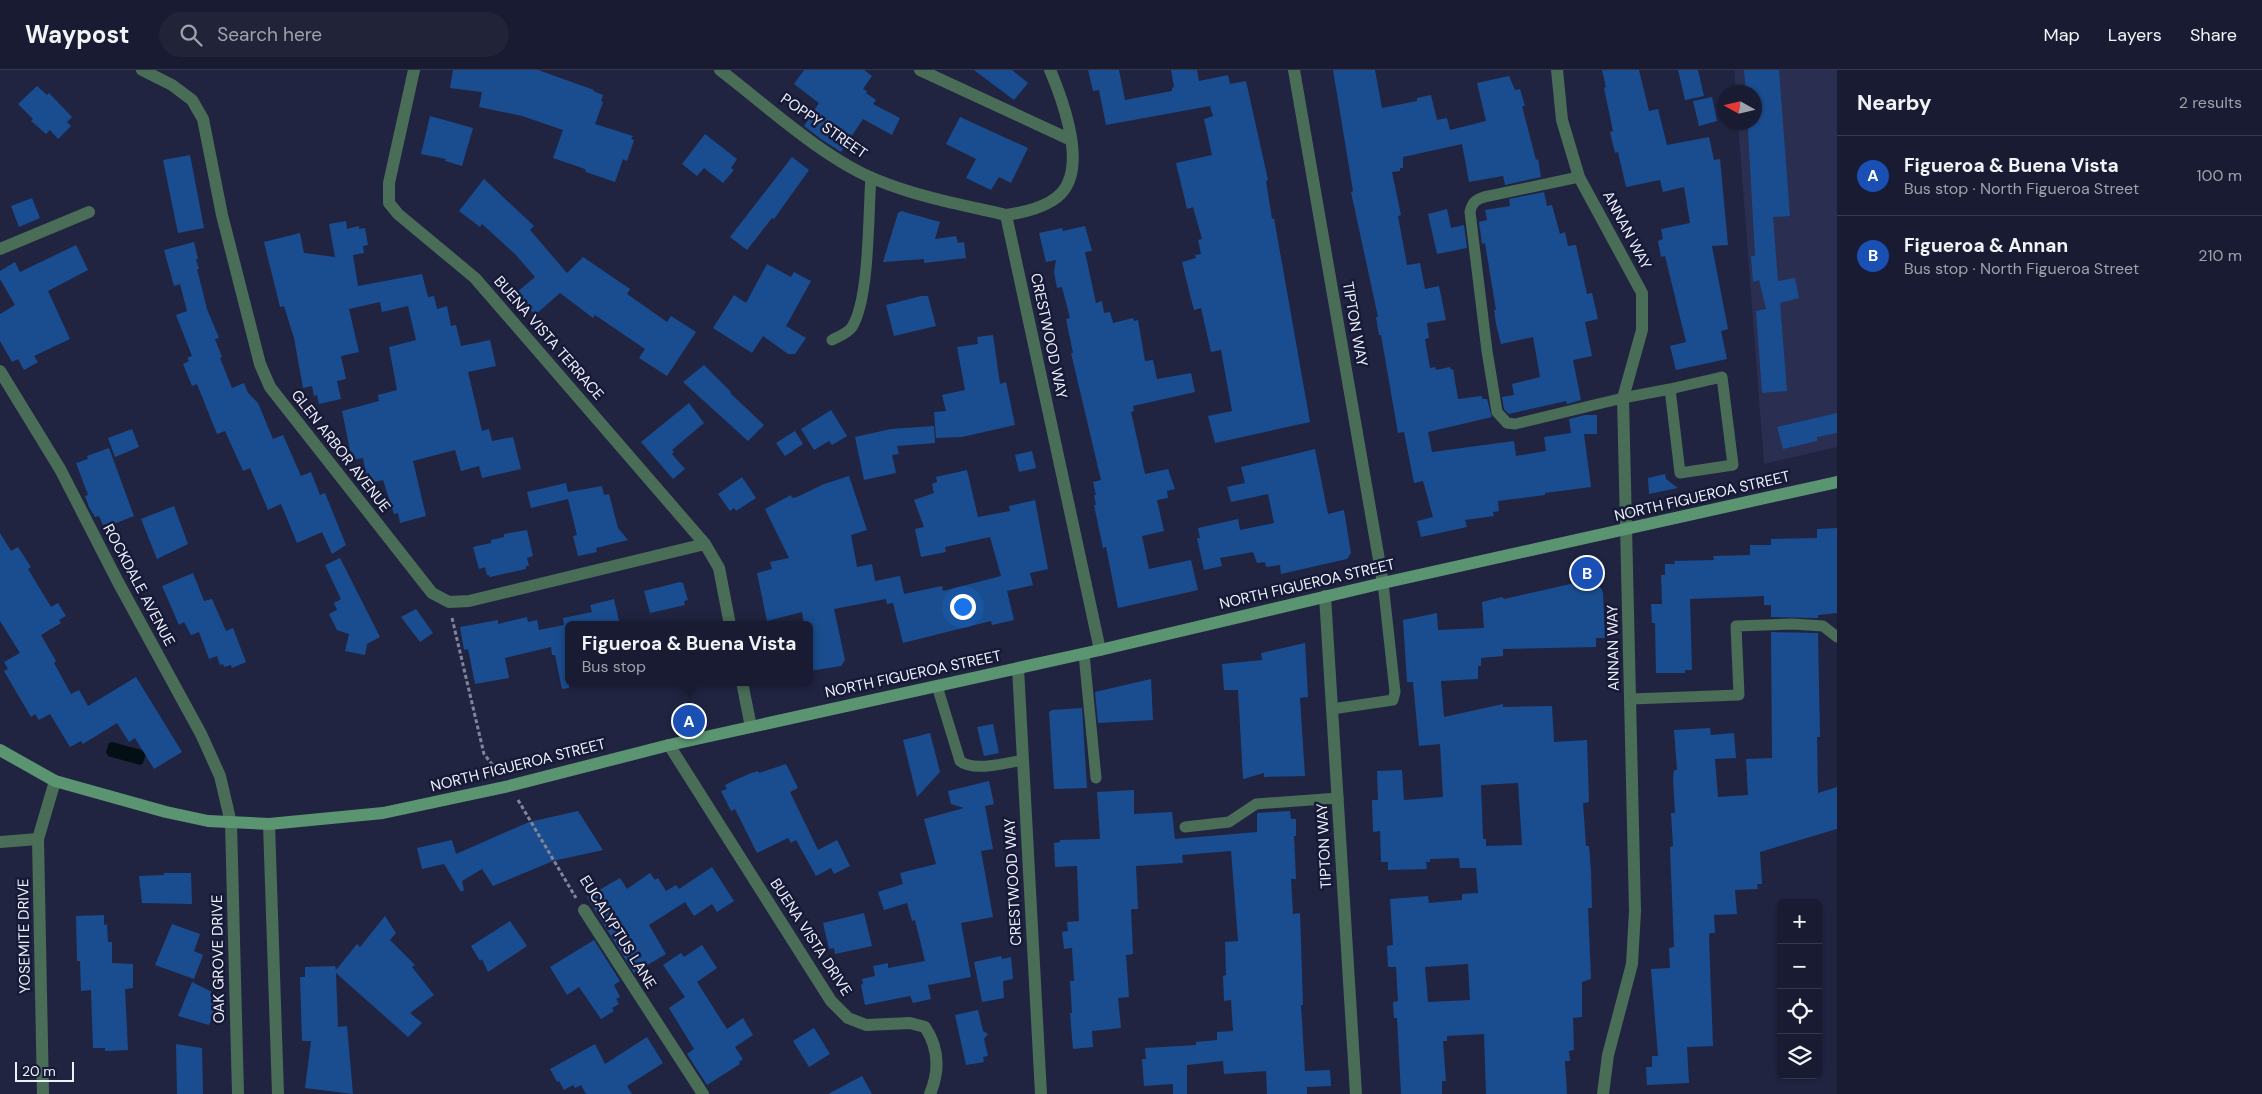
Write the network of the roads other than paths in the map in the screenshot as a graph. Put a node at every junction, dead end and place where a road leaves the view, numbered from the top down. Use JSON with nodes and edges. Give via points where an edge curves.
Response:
{"nodes":[{"id":1,"x":142,"y":70,"type":"edge"},
{"id":2,"x":414,"y":70,"type":"edge"},
{"id":3,"x":720,"y":70,"type":"edge"},
{"id":4,"x":920,"y":70,"type":"edge"},
{"id":5,"x":1050,"y":70,"type":"edge"},
{"id":6,"x":1294,"y":70,"type":"edge"},
{"id":7,"x":1557,"y":70,"type":"edge"},
{"id":8,"x":1071,"y":140,"type":"junction"},
{"id":9,"x":1579,"y":177,"type":"junction"},
{"id":10,"x":872,"y":178,"type":"junction"},
{"id":11,"x":89,"y":212,"type":"dead end"},
{"id":12,"x":1006,"y":215,"type":"junction"},
{"id":13,"x":0,"y":249,"type":"edge"},
{"id":14,"x":832,"y":340,"type":"dead end"},
{"id":15,"x":0,"y":370,"type":"edge"},
{"id":16,"x":1670,"y":389,"type":"junction"},
{"id":17,"x":1622,"y":398,"type":"junction"},
{"id":18,"x":1837,"y":482,"type":"edge"},
{"id":19,"x":1627,"y":529,"type":"junction"},
{"id":20,"x":705,"y":544,"type":"junction"},
{"id":21,"x":1383,"y":583,"type":"junction"},
{"id":22,"x":1325,"y":596,"type":"junction"},
{"id":23,"x":729,"y":621,"type":"edge"},
{"id":24,"x":1837,"y":637,"type":"edge"},
{"id":25,"x":1100,"y":650,"type":"junction"},
{"id":26,"x":1084,"y":654,"type":"junction"},
{"id":27,"x":1018,"y":668,"type":"junction"},
{"id":28,"x":743,"y":686,"type":"edge"},
{"id":29,"x":937,"y":686,"type":"junction"},
{"id":30,"x":1631,"y":699,"type":"junction"},
{"id":31,"x":1332,"y":709,"type":"junction"},
{"id":32,"x":751,"y":727,"type":"junction"},
{"id":33,"x":669,"y":745,"type":"junction"},
{"id":34,"x":0,"y":750,"type":"edge"},
{"id":35,"x":1023,"y":760,"type":"junction"},
{"id":36,"x":1096,"y":778,"type":"dead end"},
{"id":37,"x":55,"y":781,"type":"junction"},
{"id":38,"x":1338,"y":798,"type":"junction"},
{"id":39,"x":231,"y":823,"type":"junction"},
{"id":40,"x":269,"y":824,"type":"junction"},
{"id":41,"x":1185,"y":827,"type":"dead end"},
{"id":42,"x":38,"y":839,"type":"junction"},
{"id":43,"x":0,"y":842,"type":"edge"},
{"id":44,"x":584,"y":910,"type":"road end"},
{"id":45,"x":43,"y":1094,"type":"edge"},
{"id":46,"x":238,"y":1094,"type":"edge"},
{"id":47,"x":278,"y":1094,"type":"edge"},
{"id":48,"x":703,"y":1094,"type":"edge"},
{"id":49,"x":930,"y":1094,"type":"edge"},
{"id":50,"x":1041,"y":1094,"type":"edge"},
{"id":51,"x":1356,"y":1094,"type":"edge"},
{"id":52,"x":1603,"y":1094,"type":"edge"}],
"edges":[{"from":1,"to":20,"type":"street","name":"GLEN ARBOR AVENUE","via":[[172,85],[192,100],[203,119],[224,224],[260,364],[270,387],[432,594],[449,602],[469,601]]},
{"from":2,"to":20,"type":"street","name":"BUENA VISTA TERRACE","via":[[389,183],[389,203],[475,278]]},
{"from":3,"to":10,"type":"street","name":"POPPY STREET","via":[[845,164]]},
{"from":4,"to":8,"type":"street"},
{"from":5,"to":8,"type":"street","via":[[1065,104]]},
{"from":6,"to":21,"type":"street","name":"TIPTON WAY"},
{"from":7,"to":9,"type":"street","name":"ANNAN WAY","via":[[1562,120]]},
{"from":8,"to":12,"type":"street","via":[[1073,164],[1068,184],[1052,200],[1029,212]]},
{"from":9,"to":17,"type":"street","name":"ANNAN WAY","via":[[1642,292],[1642,330]]},
{"from":9,"to":17,"type":"lane","via":[[1484,197],[1471,206],[1497,412],[1507,423],[1515,424]]},
{"from":10,"to":12,"type":"street","name":"POPPY STREET","via":[[906,190]]},
{"from":10,"to":14,"type":"lane","via":[[862,291],[853,326]]},
{"from":11,"to":13,"type":"street"},
{"from":12,"to":25,"type":"street","name":"CRESTWOOD WAY"},
{"from":15,"to":39,"type":"street","name":"ROCKDALE AVENUE","via":[[60,469],[201,734],[220,776]]},
{"from":16,"to":16,"type":"lane","via":[[1680,473],[1733,465],[1722,377]]},
{"from":16,"to":17,"type":"lane"},
{"from":17,"to":19,"type":"street","name":"ANNAN WAY"},
{"from":18,"to":19,"type":"main road","name":"NORTH FIGUEROA STREET"},
{"from":19,"to":21,"type":"main road","name":"NORTH FIGUEROA STREET"},
{"from":19,"to":30,"type":"street","name":"ANNAN WAY"},
{"from":20,"to":23,"type":"street","name":"BUENA VISTA TERRACE","via":[[719,568]]},
{"from":21,"to":22,"type":"main road","name":"NORTH FIGUEROA STREET"},
{"from":21,"to":31,"type":"lane","via":[[1395,692],[1393,700]]},
{"from":22,"to":25,"type":"main road","name":"NORTH FIGUEROA STREET"},
{"from":22,"to":31,"type":"street","name":"TIPTON WAY"},
{"from":24,"to":30,"type":"lane","via":[[1823,626],[1736,626],[1739,695]]},
{"from":25,"to":26,"type":"main road","name":"NORTH FIGUEROA STREET"},
{"from":26,"to":27,"type":"main road","name":"NORTH FIGUEROA STREET"},
{"from":26,"to":36,"type":"lane"},
{"from":27,"to":29,"type":"main road","name":"NORTH FIGUEROA STREET"},
{"from":27,"to":35,"type":"street","name":"CRESTWOOD WAY"},
{"from":28,"to":32,"type":"street"},
{"from":29,"to":32,"type":"main road","name":"NORTH FIGUEROA STREET"},
{"from":29,"to":35,"type":"lane","via":[[960,761],[970,766]]},
{"from":30,"to":52,"type":"street","name":"ANNAN WAY","via":[[1635,911],[1632,964],[1608,1055]]},
{"from":31,"to":38,"type":"street","name":"TIPTON WAY"},
{"from":32,"to":33,"type":"main road","name":"NORTH FIGUEROA STREET"},
{"from":33,"to":40,"type":"main road","name":"NORTH FIGUEROA STREET","via":[[509,786],[383,813]]},
{"from":33,"to":49,"type":"street","name":"BUENA VISTA DRIVE","via":[[831,1001],[848,1018],[866,1025],[910,1023],[924,1027],[933,1039],[938,1060],[936,1080]]},
{"from":34,"to":37,"type":"main road","name":"NORTH FIGUEROA STREET"},
{"from":35,"to":50,"type":"street","name":"CRESTWOOD WAY"},
{"from":37,"to":39,"type":"main road","name":"NORTH FIGUEROA STREET","via":[[166,812]]},
{"from":37,"to":42,"type":"street","name":"YOSEMITE DRIVE"},
{"from":38,"to":41,"type":"lane","via":[[1256,804],[1229,822]]},
{"from":38,"to":51,"type":"street","name":"TIPTON WAY"},
{"from":39,"to":40,"type":"main road","name":"NORTH FIGUEROA STREET"},
{"from":39,"to":46,"type":"street","name":"OAK GROVE DRIVE"},
{"from":40,"to":47,"type":"street"},
{"from":42,"to":43,"type":"street"},
{"from":42,"to":45,"type":"street","name":"YOSEMITE DRIVE"},
{"from":44,"to":48,"type":"street","name":"EUCALYPTUS LANE"}]}
